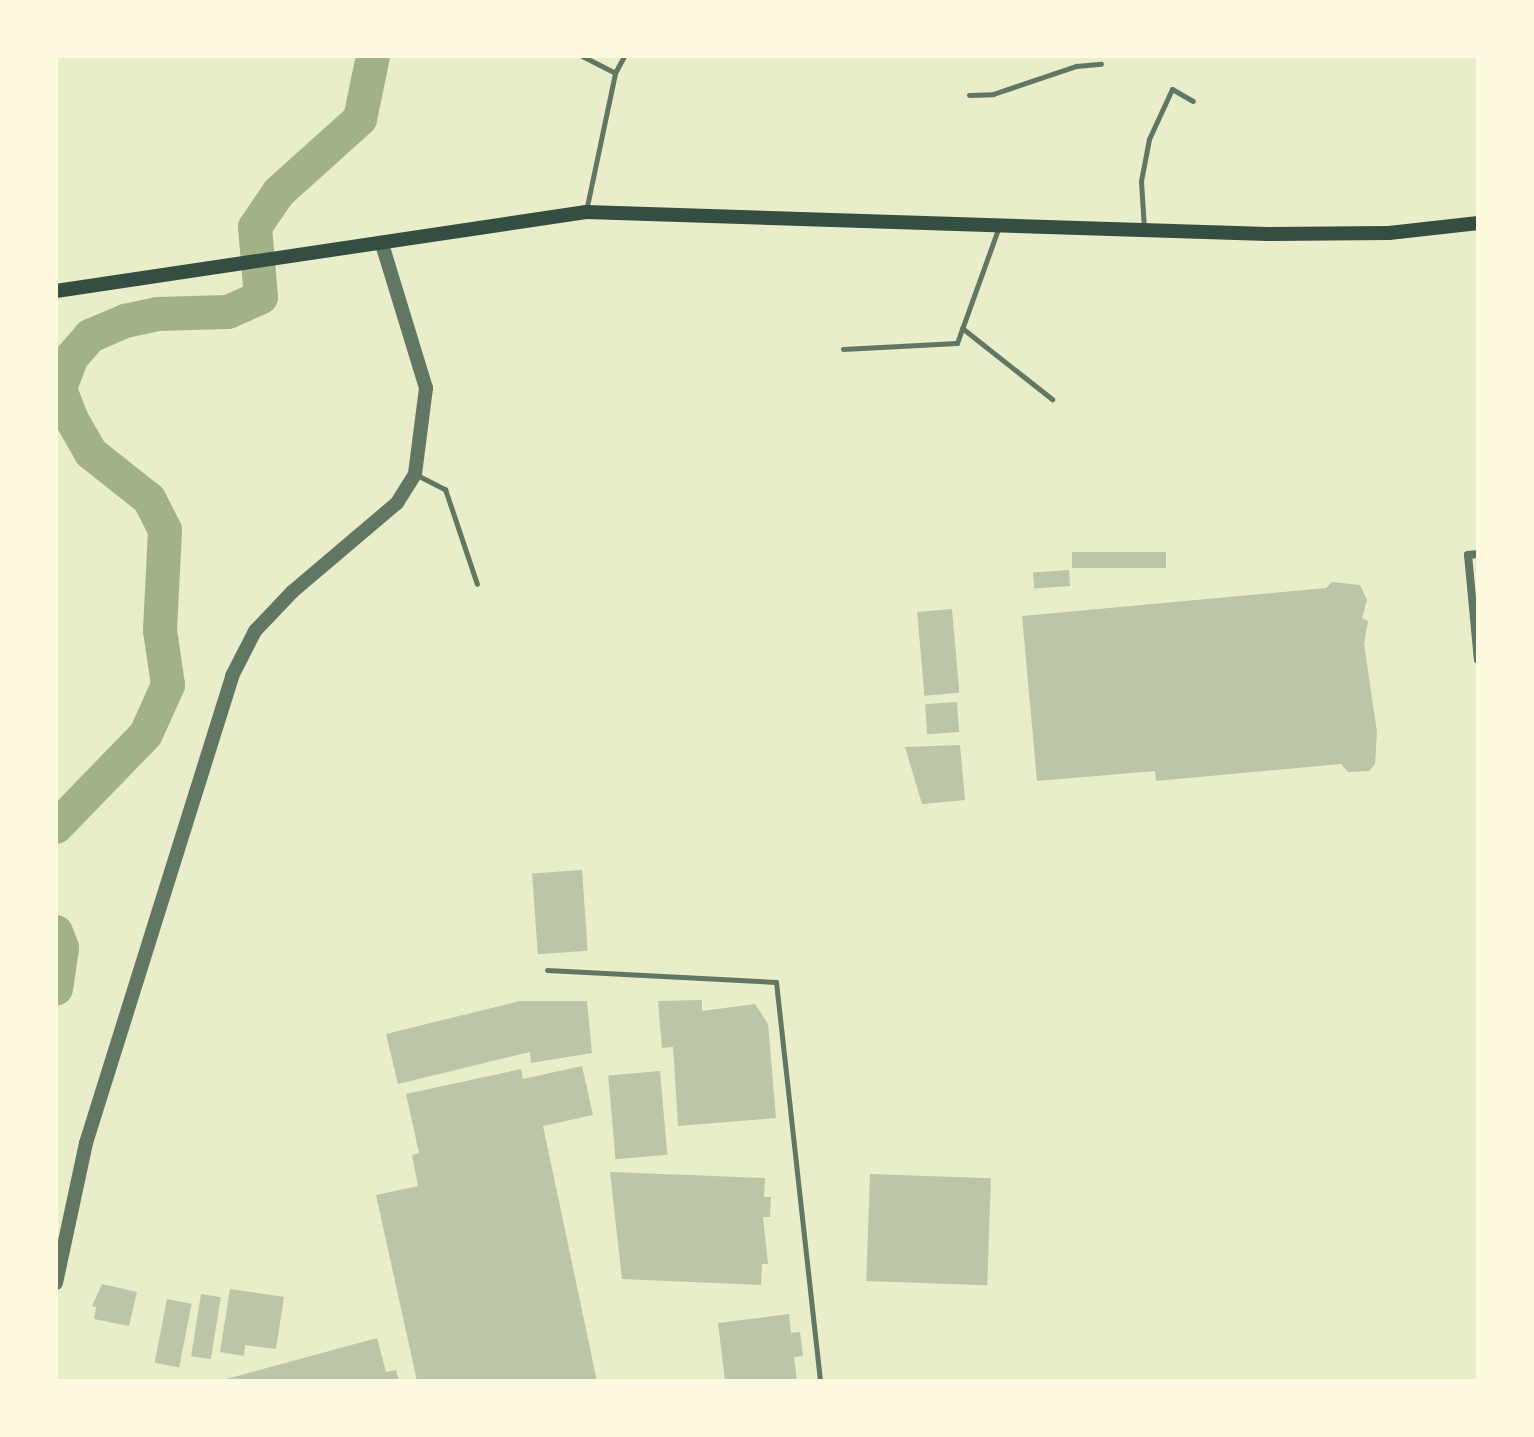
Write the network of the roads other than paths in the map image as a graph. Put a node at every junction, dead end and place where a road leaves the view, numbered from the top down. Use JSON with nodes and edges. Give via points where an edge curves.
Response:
{"nodes":[{"id":1,"x":582,"y":56,"type":"edge"},
{"id":2,"x":624,"y":56,"type":"edge"},
{"id":3,"x":1101,"y":64,"type":"dead end"},
{"id":4,"x":615,"y":73,"type":"junction"},
{"id":5,"x":969,"y":95,"type":"dead end"},
{"id":6,"x":1193,"y":101,"type":"dead end"},
{"id":7,"x":586,"y":212,"type":"junction"},
{"id":8,"x":1478,"y":223,"type":"edge"},
{"id":9,"x":999,"y":228,"type":"junction"},
{"id":10,"x":1144,"y":230,"type":"junction"},
{"id":11,"x":382,"y":244,"type":"junction"},
{"id":12,"x":56,"y":291,"type":"edge"},
{"id":13,"x":962,"y":328,"type":"junction"},
{"id":14,"x":843,"y":349,"type":"dead end"},
{"id":15,"x":1052,"y":399,"type":"dead end"},
{"id":16,"x":415,"y":474,"type":"junction"},
{"id":17,"x":1478,"y":554,"type":"edge"},
{"id":18,"x":477,"y":584,"type":"dead end"},
{"id":19,"x":1478,"y":660,"type":"edge"},
{"id":20,"x":547,"y":970,"type":"dead end"},
{"id":21,"x":56,"y":1283,"type":"edge"},
{"id":22,"x":820,"y":1381,"type":"edge"}],
"edges":[{"from":1,"to":4,"type":"lane"},
{"from":2,"to":4,"type":"lane"},
{"from":3,"to":5,"type":"lane","via":[[1076,66],[993,94]]},
{"from":4,"to":7,"type":"lane"},
{"from":6,"to":10,"type":"lane","via":[[1172,89],[1149,139],[1141,181]]},
{"from":7,"to":9,"type":"main road"},
{"from":7,"to":11,"type":"main road"},
{"from":8,"to":10,"type":"main road","via":[[1389,233]]},
{"from":9,"to":10,"type":"main road"},
{"from":9,"to":13,"type":"lane"},
{"from":11,"to":12,"type":"main road"},
{"from":11,"to":16,"type":"street","via":[[426,388]]},
{"from":13,"to":14,"type":"lane","via":[[957,343]]},
{"from":13,"to":15,"type":"lane"},
{"from":16,"to":18,"type":"lane","via":[[445,489]]},
{"from":16,"to":21,"type":"street","via":[[397,503],[292,592],[255,631],[232,676],[86,1143]]},
{"from":17,"to":19,"type":"street","via":[[1468,555]]},
{"from":20,"to":22,"type":"lane","via":[[776,982]]}]}
